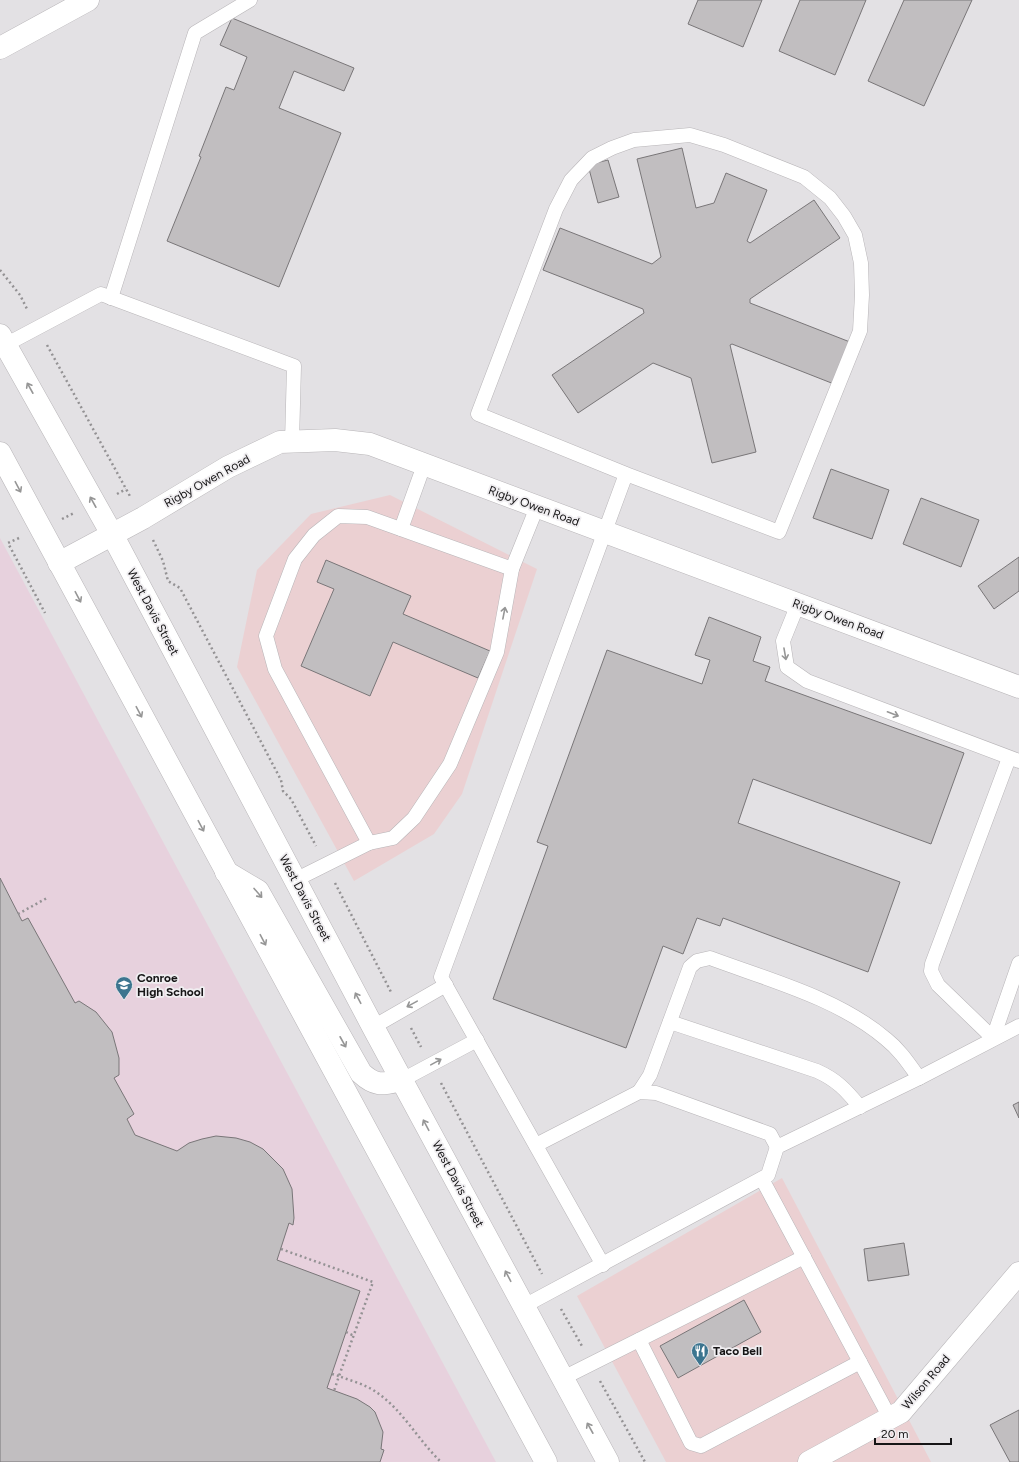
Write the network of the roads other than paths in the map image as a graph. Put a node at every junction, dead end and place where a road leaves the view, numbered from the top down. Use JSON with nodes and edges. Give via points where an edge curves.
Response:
{"nodes":[{"id":1,"x":88,"y":0,"type":"edge"},
{"id":2,"x":250,"y":0,"type":"edge"},
{"id":3,"x":0,"y":48,"type":"edge"},
{"id":4,"x":111,"y":298,"type":"junction"},
{"id":5,"x":3,"y":340,"type":"edge"},
{"id":6,"x":292,"y":442,"type":"junction"},
{"id":7,"x":0,"y":453,"type":"edge"},
{"id":8,"x":424,"y":465,"type":"junction"},
{"id":9,"x":626,"y":474,"type":"junction"},
{"id":10,"x":537,"y":507,"type":"junction"},
{"id":11,"x":401,"y":529,"type":"junction"},
{"id":12,"x":604,"y":532,"type":"junction"},
{"id":13,"x":112,"y":536,"type":"junction"},
{"id":14,"x":59,"y":563,"type":"junction"},
{"id":15,"x":512,"y":569,"type":"junction"},
{"id":16,"x":798,"y":604,"type":"junction"},
{"id":17,"x":1019,"y":687,"type":"edge"},
{"id":18,"x":1014,"y":759,"type":"edge"},
{"id":19,"x":369,"y":843,"type":"junction"},
{"id":20,"x":226,"y":872,"type":"junction"},
{"id":21,"x":295,"y":880,"type":"junction"},
{"id":22,"x":1019,"y":963,"type":"edge"},
{"id":23,"x":446,"y":985,"type":"junction"},
{"id":24,"x":670,"y":1022,"type":"junction"},
{"id":25,"x":1019,"y":1026,"type":"edge"},
{"id":26,"x":373,"y":1027,"type":"junction"},
{"id":27,"x":993,"y":1038,"type":"junction"},
{"id":28,"x":477,"y":1040,"type":"junction"},
{"id":29,"x":919,"y":1078,"type":"junction"},
{"id":30,"x":402,"y":1080,"type":"junction"},
{"id":31,"x":640,"y":1092,"type":"junction"},
{"id":32,"x":860,"y":1107,"type":"junction"},
{"id":33,"x":536,"y":1145,"type":"junction"},
{"id":34,"x":777,"y":1147,"type":"junction"},
{"id":35,"x":762,"y":1179,"type":"junction"},
{"id":36,"x":804,"y":1257,"type":"junction"},
{"id":37,"x":603,"y":1265,"type":"junction"},
{"id":38,"x":1019,"y":1273,"type":"edge"},
{"id":39,"x":524,"y":1306,"type":"junction"},
{"id":40,"x":639,"y":1340,"type":"junction"},
{"id":41,"x":860,"y":1362,"type":"junction"},
{"id":42,"x":563,"y":1378,"type":"junction"},
{"id":43,"x":890,"y":1418,"type":"junction"},
{"id":44,"x":546,"y":1462,"type":"edge"},
{"id":45,"x":608,"y":1462,"type":"edge"},
{"id":46,"x":809,"y":1462,"type":"edge"}],
"edges":[{"from":1,"to":3,"type":"main road"},
{"from":2,"to":4,"type":"lane","via":[[195,33]]},
{"from":4,"to":5,"type":"lane","via":[[102,294]]},
{"from":4,"to":6,"type":"lane","via":[[294,366]]},
{"from":13,"to":5,"type":"main road","name":"West Davis Street","one_way":true},
{"from":6,"to":8,"type":"main road","name":"Rigby Owen Road","via":[[335,440],[370,444]]},
{"from":6,"to":13,"type":"main road","name":"Rigby Owen Road","via":[[280,442],[228,467]]},
{"from":7,"to":14,"type":"main road","one_way":true},
{"from":8,"to":10,"type":"main road","name":"Rigby Owen Road"},
{"from":8,"to":11,"type":"lane"},
{"from":9,"to":9,"type":"lane","via":[[779,532],[860,331],[860,264],[854,235],[830,198],[804,177],[724,145],[690,135],[634,140],[612,148],[592,158],[571,180],[556,209],[478,414]]},
{"from":9,"to":12,"type":"lane"},
{"from":10,"to":12,"type":"main road","name":"Rigby Owen Road"},
{"from":10,"to":15,"type":"lane"},
{"from":11,"to":15,"type":"lane"},
{"from":11,"to":19,"type":"lane","via":[[367,517],[338,516],[314,535],[295,559],[266,636],[275,669]]},
{"from":12,"to":16,"type":"main road","name":"Rigby Owen Road"},
{"from":12,"to":23,"type":"lane","via":[[441,977]]},
{"from":13,"to":14,"type":"main road","name":"Rigby Owen Road"},
{"from":13,"to":21,"type":"main road","name":"West Davis Street"},
{"from":14,"to":20,"type":"main road","one_way":true},
{"from":19,"to":15,"type":"lane","one_way":true,"via":[[393,838],[414,818],[450,764],[497,652]]},
{"from":16,"to":17,"type":"main road","name":"Rigby Owen Road"},
{"from":16,"to":18,"type":"lane","one_way":true,"via":[[783,641],[787,667],[807,681]]},
{"from":18,"to":27,"type":"lane","via":[[931,971],[938,985]]},
{"from":19,"to":21,"type":"lane"},
{"from":20,"to":30,"type":"main road","one_way":true,"via":[[258,891],[361,1074],[370,1082],[382,1084]]},
{"from":20,"to":44,"type":"main road","one_way":true},
{"from":26,"to":21,"type":"main road","name":"West Davis Street","one_way":true},
{"from":22,"to":27,"type":"lane"},
{"from":23,"to":26,"type":"lane","one_way":true},
{"from":23,"to":28,"type":"lane"},
{"from":24,"to":29,"type":"lane","via":[[690,967],[697,960],[710,958],[830,1003],[865,1022],[904,1056]]},
{"from":24,"to":31,"type":"lane","via":[[650,1075]]},
{"from":24,"to":32,"type":"lane","via":[[833,1078]]},
{"from":25,"to":27,"type":"lane"},
{"from":26,"to":30,"type":"main road","name":"West Davis Street"},
{"from":27,"to":29,"type":"lane"},
{"from":30,"to":28,"type":"lane","one_way":true},
{"from":28,"to":33,"type":"lane"},
{"from":29,"to":32,"type":"lane"},
{"from":39,"to":30,"type":"main road","name":"West Davis Street","one_way":true},
{"from":31,"to":33,"type":"lane"},
{"from":31,"to":34,"type":"lane","via":[[656,1093],[770,1134]]},
{"from":32,"to":34,"type":"lane"},
{"from":33,"to":37,"type":"lane"},
{"from":34,"to":35,"type":"lane","via":[[768,1175]]},
{"from":35,"to":36,"type":"lane"},
{"from":35,"to":37,"type":"lane"},
{"from":36,"to":40,"type":"lane"},
{"from":36,"to":41,"type":"lane"},
{"from":37,"to":39,"type":"lane"},
{"from":38,"to":43,"type":"main road","name":"Wilson Road","via":[[901,1412]]},
{"from":39,"to":42,"type":"main road","name":"West Davis Street"},
{"from":40,"to":41,"type":"lane","via":[[691,1443],[701,1446]]},
{"from":40,"to":42,"type":"lane"},
{"from":41,"to":43,"type":"lane"},
{"from":45,"to":42,"type":"main road","name":"West Davis Street","one_way":true},
{"from":43,"to":46,"type":"main road","name":"Wilson Road"}]}
